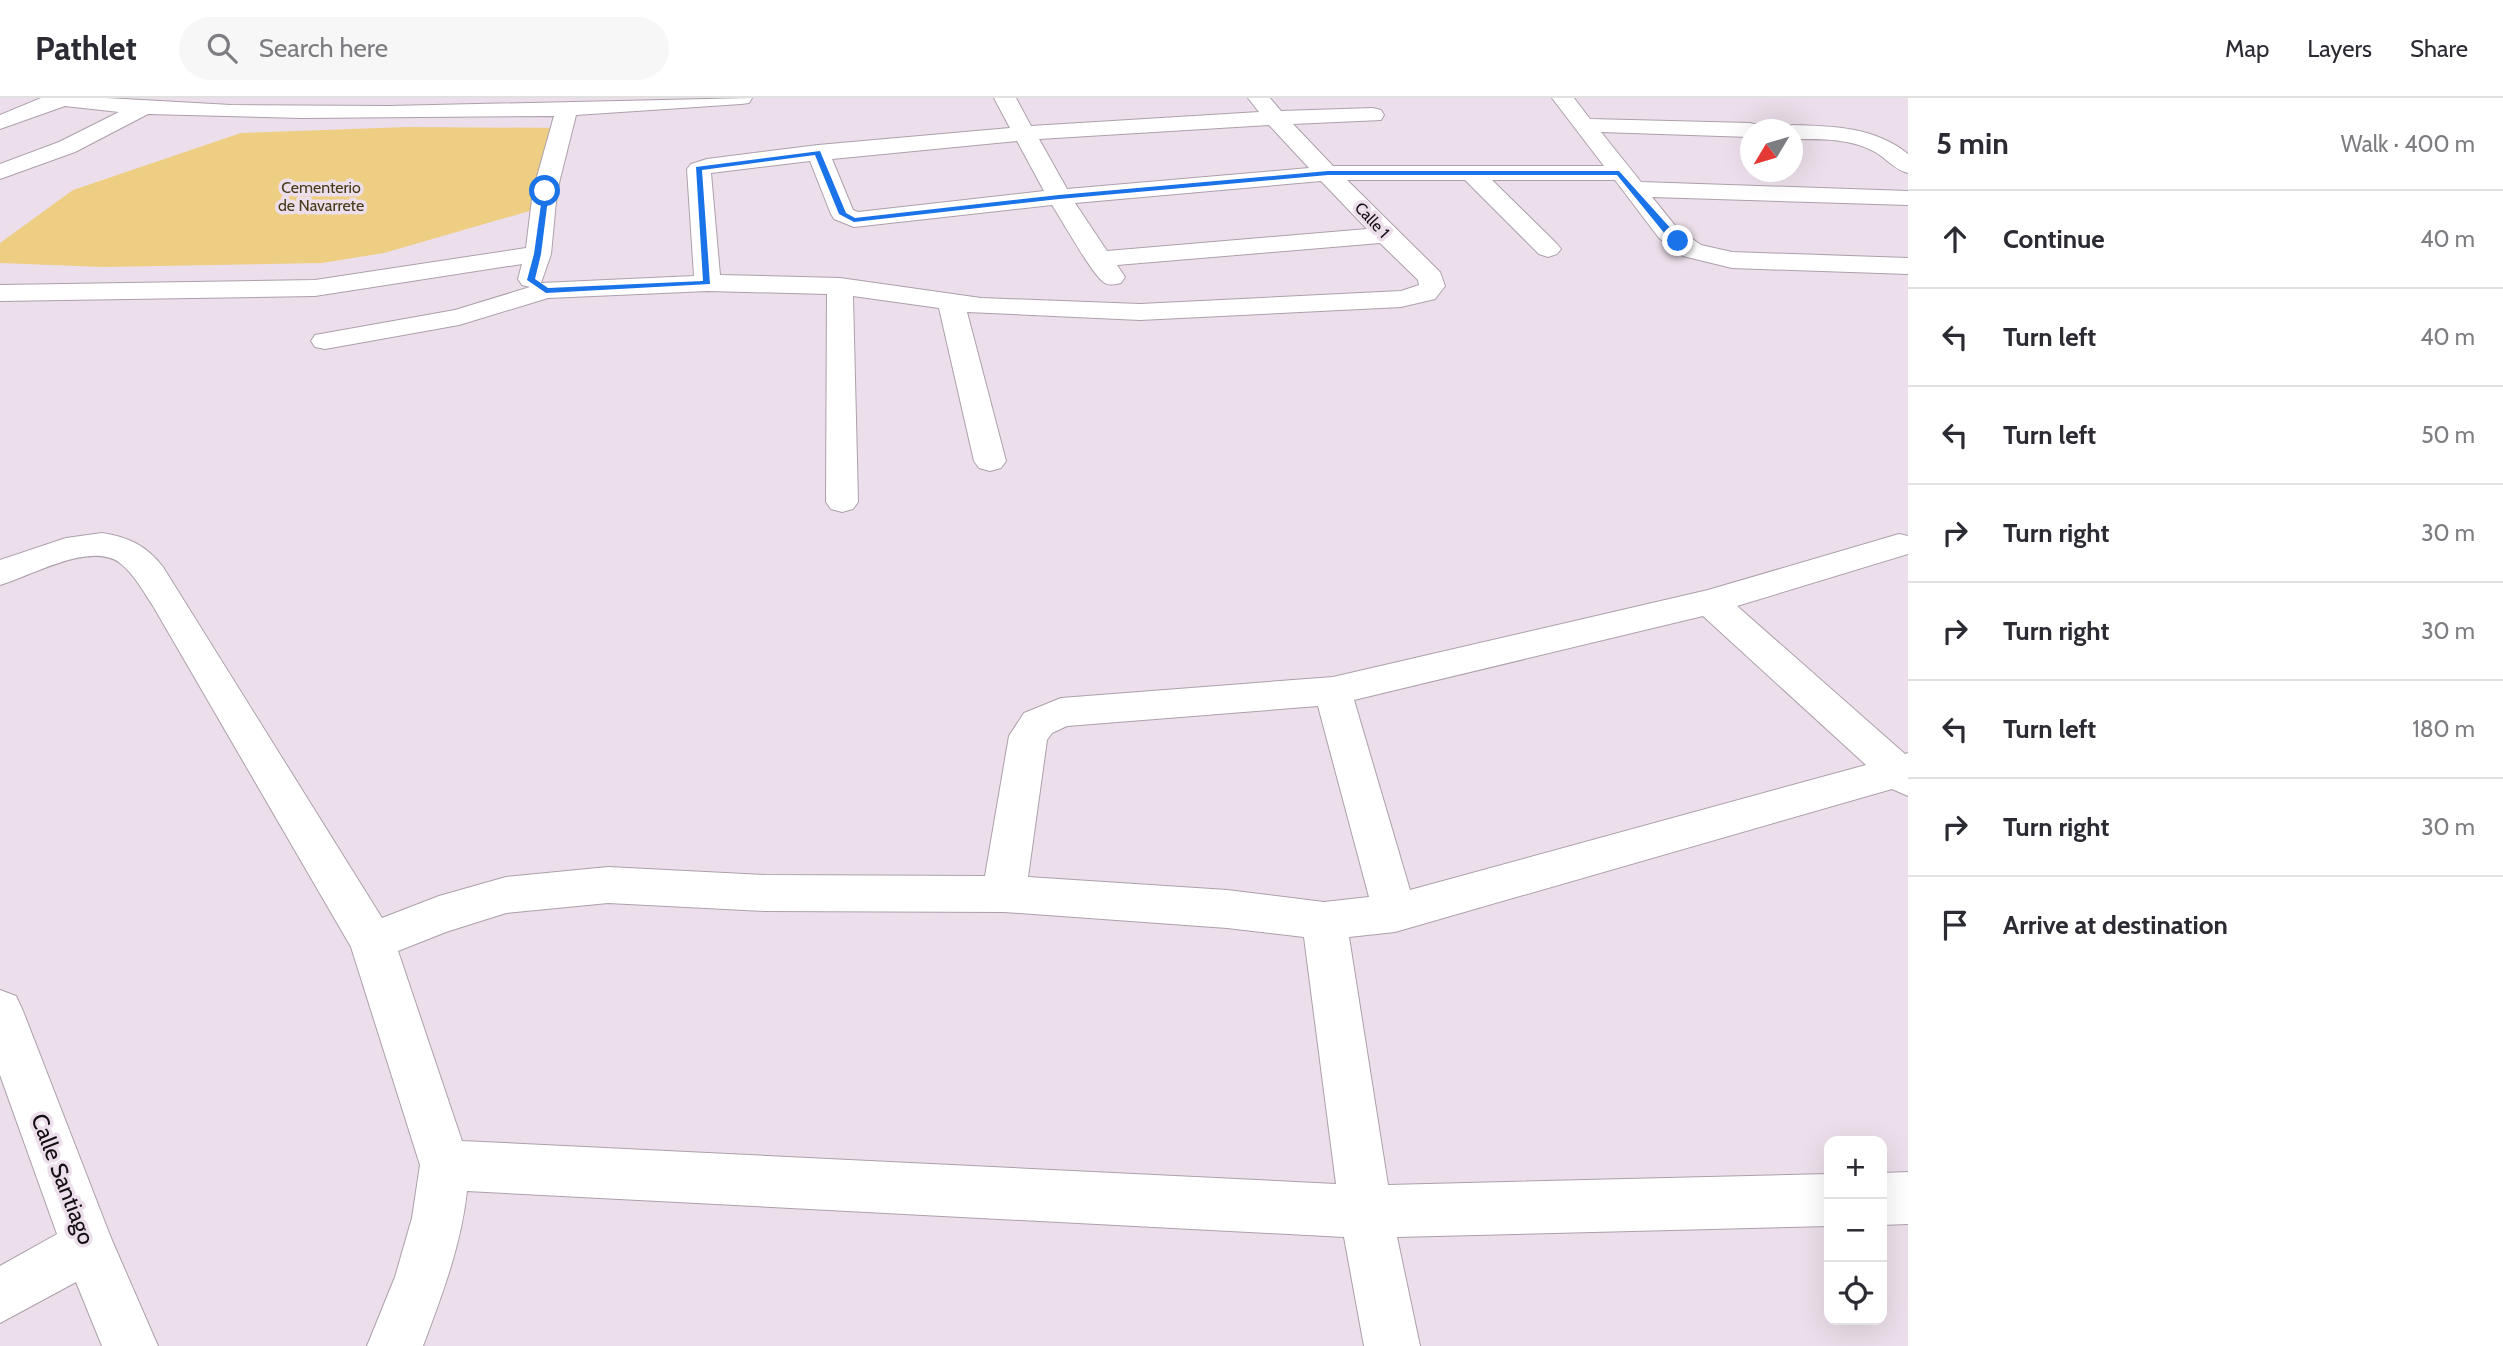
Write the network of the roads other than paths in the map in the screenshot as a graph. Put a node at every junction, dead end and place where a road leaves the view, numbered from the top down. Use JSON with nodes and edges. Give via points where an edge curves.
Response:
{"nodes":[{"id":1,"x":282,"y":98,"type":"edge"},
{"id":2,"x":741,"y":98,"type":"edge"},
{"id":3,"x":1006,"y":98,"type":"edge"},
{"id":4,"x":1259,"y":98,"type":"edge"},
{"id":5,"x":1563,"y":98,"type":"edge"},
{"id":6,"x":61,"y":99,"type":"edge"},
{"id":7,"x":681,"y":101,"type":"edge"},
{"id":8,"x":144,"y":108,"type":"junction"},
{"id":9,"x":567,"y":109,"type":"junction"},
{"id":10,"x":243,"y":112,"type":"junction"},
{"id":11,"x":1373,"y":115,"type":"dead end"},
{"id":12,"x":1273,"y":117,"type":"junction"},
{"id":13,"x":0,"y":122,"type":"edge"},
{"id":14,"x":1585,"y":125,"type":"junction"},
{"id":15,"x":1740,"y":130,"type":"edge"},
{"id":16,"x":1026,"y":131,"type":"junction"},
{"id":17,"x":1803,"y":132,"type":"edge"},
{"id":18,"x":818,"y":152,"type":"junction"},
{"id":19,"x":1908,"y":166,"type":"edge"},
{"id":20,"x":0,"y":172,"type":"edge"},
{"id":21,"x":1328,"y":173,"type":"junction"},
{"id":22,"x":1471,"y":173,"type":"junction"},
{"id":23,"x":1626,"y":181,"type":"junction"},
{"id":24,"x":1059,"y":197,"type":"junction"},
{"id":25,"x":1908,"y":198,"type":"edge"},
{"id":26,"x":1387,"y":235,"type":"junction"},
{"id":27,"x":1548,"y":249,"type":"dead end"},
{"id":28,"x":538,"y":254,"type":"junction"},
{"id":29,"x":1098,"y":259,"type":"junction"},
{"id":30,"x":1908,"y":266,"type":"edge"},
{"id":31,"x":708,"y":283,"type":"junction"},
{"id":32,"x":840,"y":286,"type":"junction"},
{"id":33,"x":546,"y":290,"type":"junction"},
{"id":34,"x":0,"y":293,"type":"edge"},
{"id":35,"x":951,"y":303,"type":"junction"},
{"id":36,"x":1140,"y":312,"type":"junction"},
{"id":37,"x":324,"y":341,"type":"dead end"},
{"id":38,"x":990,"y":461,"type":"dead end"},
{"id":39,"x":842,"y":502,"type":"dead end"},
{"id":40,"x":1899,"y":545,"type":"dead end"},
{"id":41,"x":0,"y":573,"type":"edge"},
{"id":42,"x":1710,"y":602,"type":"junction"},
{"id":43,"x":1333,"y":691,"type":"junction"},
{"id":44,"x":1905,"y":774,"type":"edge"},
{"id":45,"x":1003,"y":894,"type":"junction"},
{"id":46,"x":1395,"y":913,"type":"junction"},
{"id":47,"x":1324,"y":921,"type":"junction"},
{"id":48,"x":373,"y":941,"type":"junction"},
{"id":49,"x":0,"y":1011,"type":"edge"},
{"id":50,"x":445,"y":1165,"type":"junction"},
{"id":51,"x":1908,"y":1198,"type":"edge"},
{"id":52,"x":1887,"y":1199,"type":"edge"},
{"id":53,"x":1824,"y":1200,"type":"edge"},
{"id":54,"x":1366,"y":1212,"type":"junction"},
{"id":55,"x":88,"y":1245,"type":"junction"},
{"id":56,"x":0,"y":1296,"type":"edge"},
{"id":57,"x":130,"y":1346,"type":"edge"},
{"id":58,"x":395,"y":1346,"type":"edge"},
{"id":59,"x":1392,"y":1346,"type":"edge"}],
"edges":[{"from":1,"to":10,"type":"street"},
{"from":2,"to":7,"type":"street"},
{"from":3,"to":16,"type":"street"},
{"from":4,"to":12,"type":"street","name":"Calle 1"},
{"from":5,"to":14,"type":"street"},
{"from":6,"to":8,"type":"street"},
{"from":6,"to":13,"type":"street"},
{"from":7,"to":9,"type":"street"},
{"from":8,"to":10,"type":"street"},
{"from":8,"to":20,"type":"street","via":[[67,147]]},
{"from":9,"to":10,"type":"street"},
{"from":9,"to":28,"type":"street","via":[[545,191]]},
{"from":11,"to":12,"type":"street"},
{"from":12,"to":16,"type":"street"},
{"from":12,"to":21,"type":"street","name":"Calle 1"},
{"from":14,"to":15,"type":"street"},
{"from":14,"to":23,"type":"street"},
{"from":16,"to":18,"type":"street"},
{"from":16,"to":24,"type":"street"},
{"from":17,"to":19,"type":"street","via":[[1872,140]]},
{"from":18,"to":24,"type":"street","via":[[843,214],[854,220]]},
{"from":18,"to":31,"type":"street","via":[[699,169]]},
{"from":21,"to":22,"type":"street"},
{"from":21,"to":24,"type":"street"},
{"from":21,"to":26,"type":"street","name":"Calle 1"},
{"from":22,"to":23,"type":"street"},
{"from":22,"to":27,"type":"street"},
{"from":23,"to":25,"type":"street"},
{"from":23,"to":30,"type":"street","via":[[1668,233],[1692,251],[1716,258]]},
{"from":24,"to":29,"type":"street"},
{"from":26,"to":29,"type":"street"},
{"from":26,"to":36,"type":"street","name":"Calle 1","via":[[1431,278],[1426,293],[1401,299]]},
{"from":28,"to":33,"type":"street","via":[[531,280]]},
{"from":28,"to":34,"type":"street","via":[[315,288]]},
{"from":29,"to":36,"type":"street"},
{"from":31,"to":32,"type":"street"},
{"from":31,"to":33,"type":"street"},
{"from":32,"to":35,"type":"street"},
{"from":32,"to":39,"type":"street"},
{"from":33,"to":37,"type":"street","via":[[459,317]]},
{"from":35,"to":36,"type":"street"},
{"from":35,"to":38,"type":"street"},
{"from":40,"to":42,"type":"street"},
{"from":41,"to":48,"type":"street","via":[[72,548],[103,544],[129,551],[167,600]]},
{"from":42,"to":43,"type":"street"},
{"from":42,"to":44,"type":"street"},
{"from":43,"to":45,"type":"street","via":[[1061,712],[1038,723],[1028,736]]},
{"from":43,"to":46,"type":"street"},
{"from":44,"to":46,"type":"street"},
{"from":45,"to":47,"type":"street","via":[[1227,909]]},
{"from":45,"to":48,"type":"street","via":[[765,893],[608,885],[506,895]]},
{"from":46,"to":47,"type":"street"},
{"from":47,"to":54,"type":"street"},
{"from":48,"to":50,"type":"street"},
{"from":49,"to":55,"type":"street","name":"Calle Santiago"},
{"from":50,"to":54,"type":"street"},
{"from":50,"to":58,"type":"street","via":[[438,1218],[422,1277]]},
{"from":51,"to":52,"type":"street"},
{"from":53,"to":54,"type":"street"},
{"from":54,"to":59,"type":"street"},
{"from":55,"to":56,"type":"street"},
{"from":55,"to":57,"type":"street","name":"Calle Santiago"}]}
